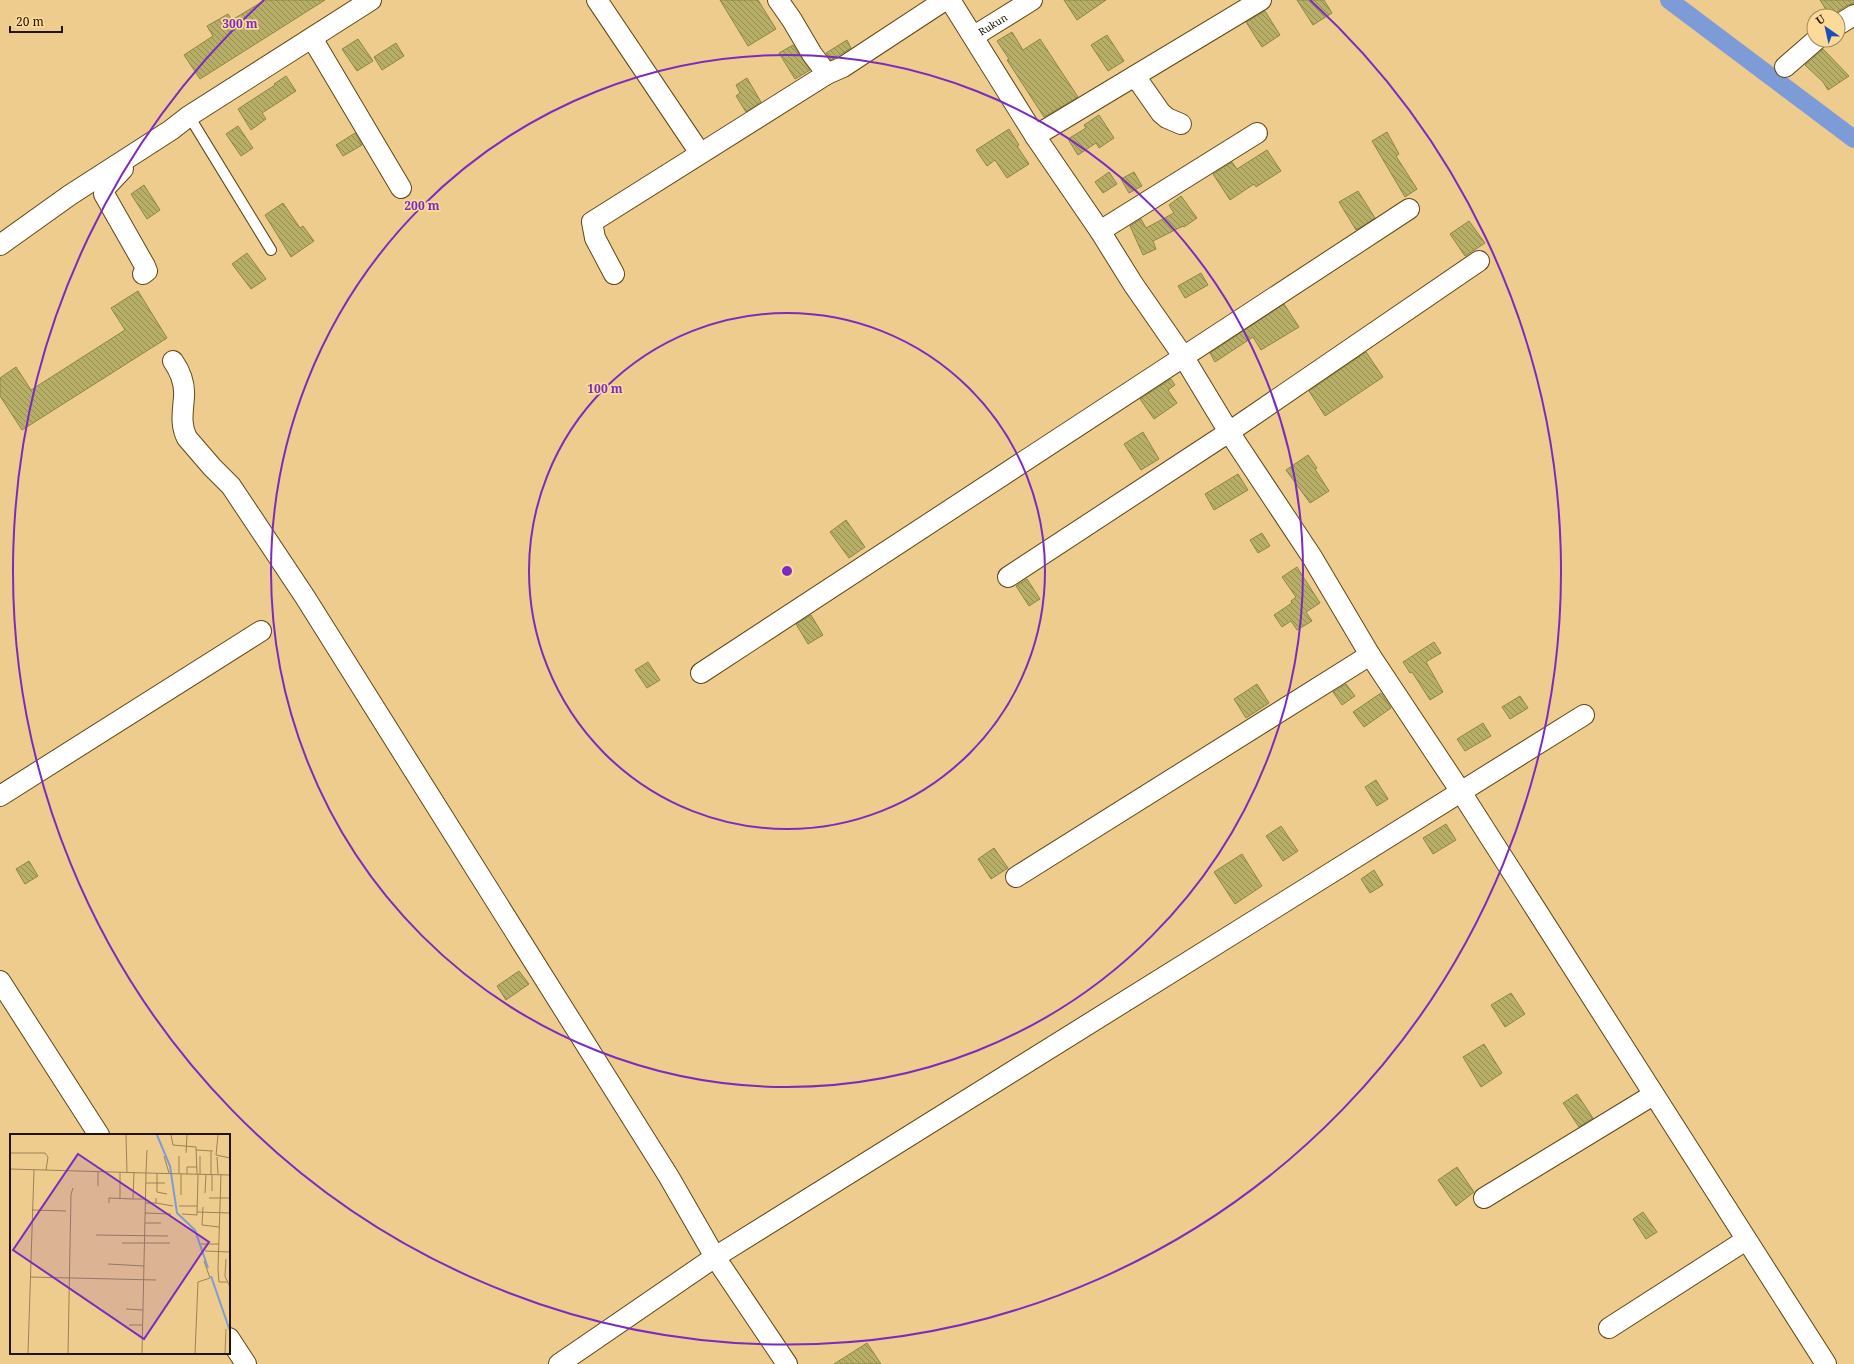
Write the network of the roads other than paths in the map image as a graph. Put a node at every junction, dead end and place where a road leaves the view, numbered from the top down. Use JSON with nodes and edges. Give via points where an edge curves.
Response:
{"nodes":[{"id":1,"x":371,"y":0,"type":"edge"},
{"id":2,"x":597,"y":0,"type":"edge"},
{"id":3,"x":778,"y":0,"type":"edge"},
{"id":4,"x":945,"y":0,"type":"edge"},
{"id":5,"x":950,"y":0,"type":"edge"},
{"id":6,"x":1032,"y":0,"type":"edge"},
{"id":7,"x":1261,"y":0,"type":"edge"},
{"id":8,"x":974,"y":36,"type":"junction"},
{"id":9,"x":312,"y":38,"type":"junction"},
{"id":10,"x":1807,"y":48,"type":"edge"},
{"id":11,"x":1785,"y":67,"type":"dead end"},
{"id":12,"x":827,"y":74,"type":"junction"},
{"id":13,"x":1135,"y":76,"type":"junction"},
{"id":14,"x":189,"y":116,"type":"junction"},
{"id":15,"x":1181,"y":124,"type":"dead end"},
{"id":16,"x":1257,"y":133,"type":"dead end"},
{"id":17,"x":1035,"y":136,"type":"junction"},
{"id":18,"x":700,"y":153,"type":"junction"},
{"id":19,"x":131,"y":155,"type":"junction"},
{"id":20,"x":401,"y":188,"type":"dead end"},
{"id":21,"x":1409,"y":209,"type":"dead end"},
{"id":22,"x":1100,"y":231,"type":"junction"},
{"id":23,"x":0,"y":245,"type":"edge"},
{"id":24,"x":271,"y":250,"type":"dead end"},
{"id":25,"x":1479,"y":261,"type":"dead end"},
{"id":26,"x":143,"y":274,"type":"dead end"},
{"id":27,"x":614,"y":274,"type":"dead end"},
{"id":28,"x":1183,"y":356,"type":"junction"},
{"id":29,"x":173,"y":361,"type":"dead end"},
{"id":30,"x":1229,"y":432,"type":"junction"},
{"id":31,"x":1008,"y":577,"type":"dead end"},
{"id":32,"x":261,"y":631,"type":"dead end"},
{"id":33,"x":1370,"y":655,"type":"junction"},
{"id":34,"x":701,"y":673,"type":"dead end"},
{"id":35,"x":1584,"y":715,"type":"dead end"},
{"id":36,"x":1461,"y":792,"type":"junction"},
{"id":37,"x":0,"y":796,"type":"edge"},
{"id":38,"x":1016,"y":876,"type":"dead end"},
{"id":39,"x":0,"y":981,"type":"edge"},
{"id":40,"x":1653,"y":1095,"type":"junction"},
{"id":41,"x":98,"y":1134,"type":"edge"},
{"id":42,"x":1484,"y":1198,"type":"dead end"},
{"id":43,"x":1746,"y":1240,"type":"junction"},
{"id":44,"x":714,"y":1257,"type":"junction"},
{"id":45,"x":1609,"y":1328,"type":"dead end"},
{"id":46,"x":230,"y":1340,"type":"edge"},
{"id":47,"x":246,"y":1364,"type":"edge"},
{"id":48,"x":558,"y":1364,"type":"edge"},
{"id":49,"x":788,"y":1364,"type":"edge"},
{"id":50,"x":1826,"y":1364,"type":"edge"}],
"edges":[{"from":1,"to":9,"type":"street"},
{"from":2,"to":18,"type":"street"},
{"from":3,"to":12,"type":"street"},
{"from":4,"to":12,"type":"street","via":[[843,67]]},
{"from":5,"to":8,"type":"street"},
{"from":6,"to":8,"type":"street","name":"Rukun"},
{"from":7,"to":13,"type":"street"},
{"from":8,"to":17,"type":"street"},
{"from":9,"to":14,"type":"street"},
{"from":9,"to":20,"type":"street"},
{"from":10,"to":11,"type":"street"},
{"from":12,"to":18,"type":"street"},
{"from":13,"to":15,"type":"street","via":[[1161,113]]},
{"from":13,"to":17,"type":"street"},
{"from":14,"to":19,"type":"street"},
{"from":14,"to":24,"type":"lane"},
{"from":16,"to":22,"type":"street"},
{"from":17,"to":22,"type":"street"},
{"from":18,"to":27,"type":"street","via":[[592,222],[594,238]]},
{"from":19,"to":23,"type":"street"},
{"from":19,"to":26,"type":"street","via":[[132,161],[114,176],[104,194],[145,266],[147,271]]},
{"from":21,"to":28,"type":"street"},
{"from":22,"to":28,"type":"street"},
{"from":25,"to":30,"type":"street"},
{"from":28,"to":30,"type":"street"},
{"from":28,"to":34,"type":"street"},
{"from":29,"to":44,"type":"street","via":[[180,370],[184,395],[184,433],[230,486],[305,597],[665,1170]]},
{"from":30,"to":31,"type":"street"},
{"from":30,"to":33,"type":"street","via":[[1312,557]]},
{"from":32,"to":37,"type":"street"},
{"from":33,"to":36,"type":"street"},
{"from":33,"to":38,"type":"street"},
{"from":35,"to":36,"type":"street"},
{"from":36,"to":40,"type":"street"},
{"from":36,"to":44,"type":"street"},
{"from":39,"to":41,"type":"street"},
{"from":40,"to":42,"type":"street"},
{"from":40,"to":43,"type":"street"},
{"from":43,"to":45,"type":"street"},
{"from":43,"to":50,"type":"street"},
{"from":44,"to":48,"type":"street"},
{"from":44,"to":49,"type":"street"},
{"from":46,"to":47,"type":"street"}]}
